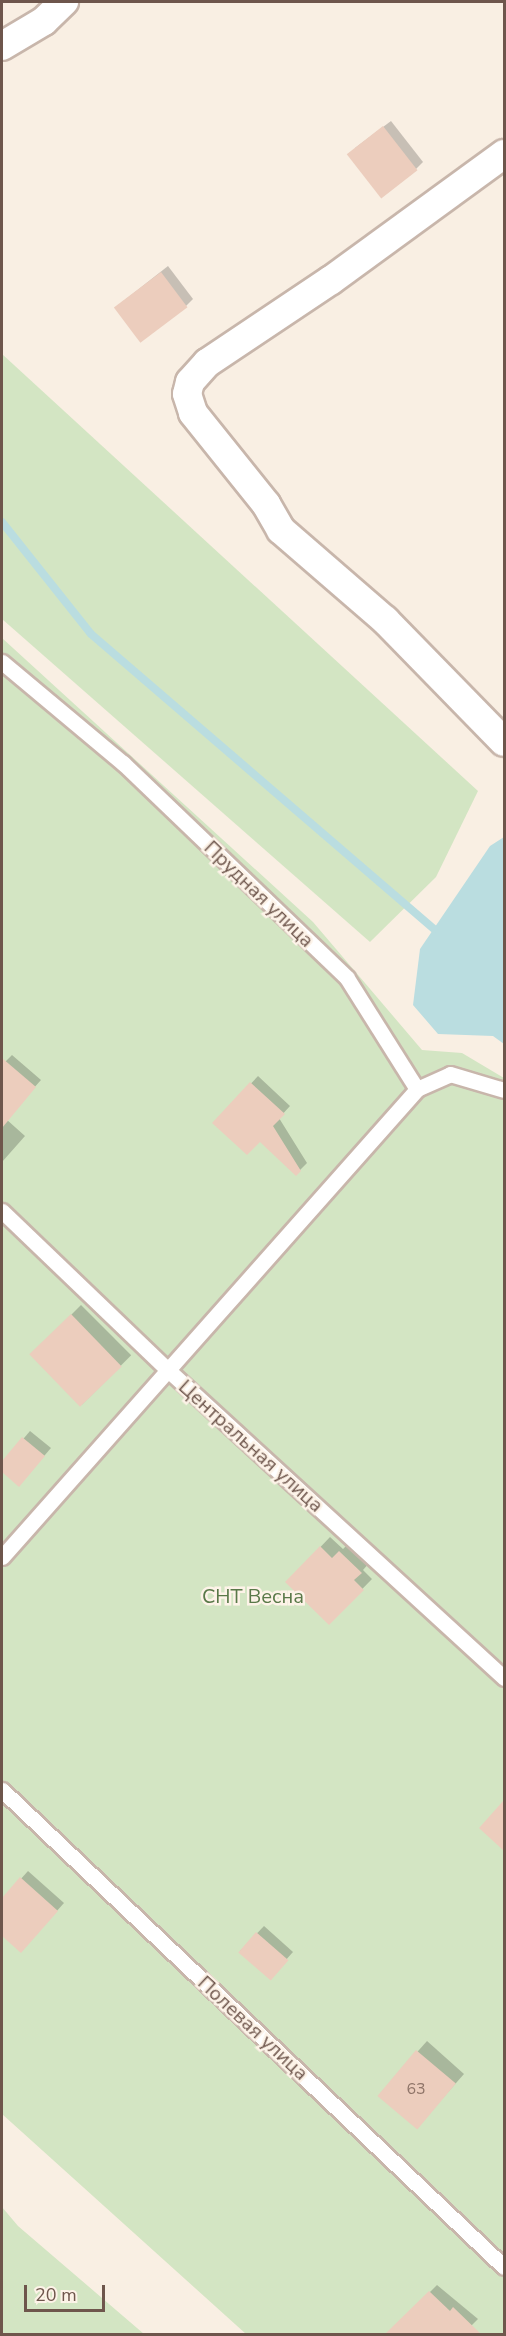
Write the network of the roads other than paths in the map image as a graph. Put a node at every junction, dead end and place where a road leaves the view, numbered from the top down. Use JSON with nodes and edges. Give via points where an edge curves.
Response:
{"nodes":[{"id":1,"x":64,"y":2,"type":"edge"},
{"id":2,"x":2,"y":46,"type":"edge"},
{"id":3,"x":504,"y":154,"type":"edge"},
{"id":4,"x":2,"y":662,"type":"edge"},
{"id":5,"x":504,"y":742,"type":"edge"},
{"id":6,"x":417,"y":1089,"type":"junction"},
{"id":7,"x":504,"y":1090,"type":"edge"},
{"id":8,"x":2,"y":1210,"type":"edge"},
{"id":9,"x":168,"y":1370,"type":"junction"},
{"id":10,"x":2,"y":1557,"type":"edge"},
{"id":11,"x":504,"y":1678,"type":"edge"},
{"id":12,"x":2,"y":1790,"type":"edge"},
{"id":13,"x":504,"y":2267,"type":"edge"}],
"edges":[{"from":1,"to":2,"type":"street","via":[[44,21]]},
{"from":3,"to":5,"type":"street","via":[[331,280],[207,363],[190,382],[187,393],[193,413],[266,504],[281,530],[386,621]]},
{"from":4,"to":6,"type":"lane","name":"Прудная улица","via":[[123,763],[347,978]]},
{"from":6,"to":7,"type":"lane","via":[[450,1074]]},
{"from":6,"to":9,"type":"lane"},
{"from":8,"to":9,"type":"lane","name":"Центральная улица"},
{"from":9,"to":10,"type":"lane"},
{"from":9,"to":11,"type":"lane","name":"Центральная улица"},
{"from":12,"to":13,"type":"lane","name":"Полевая улица"}]}
